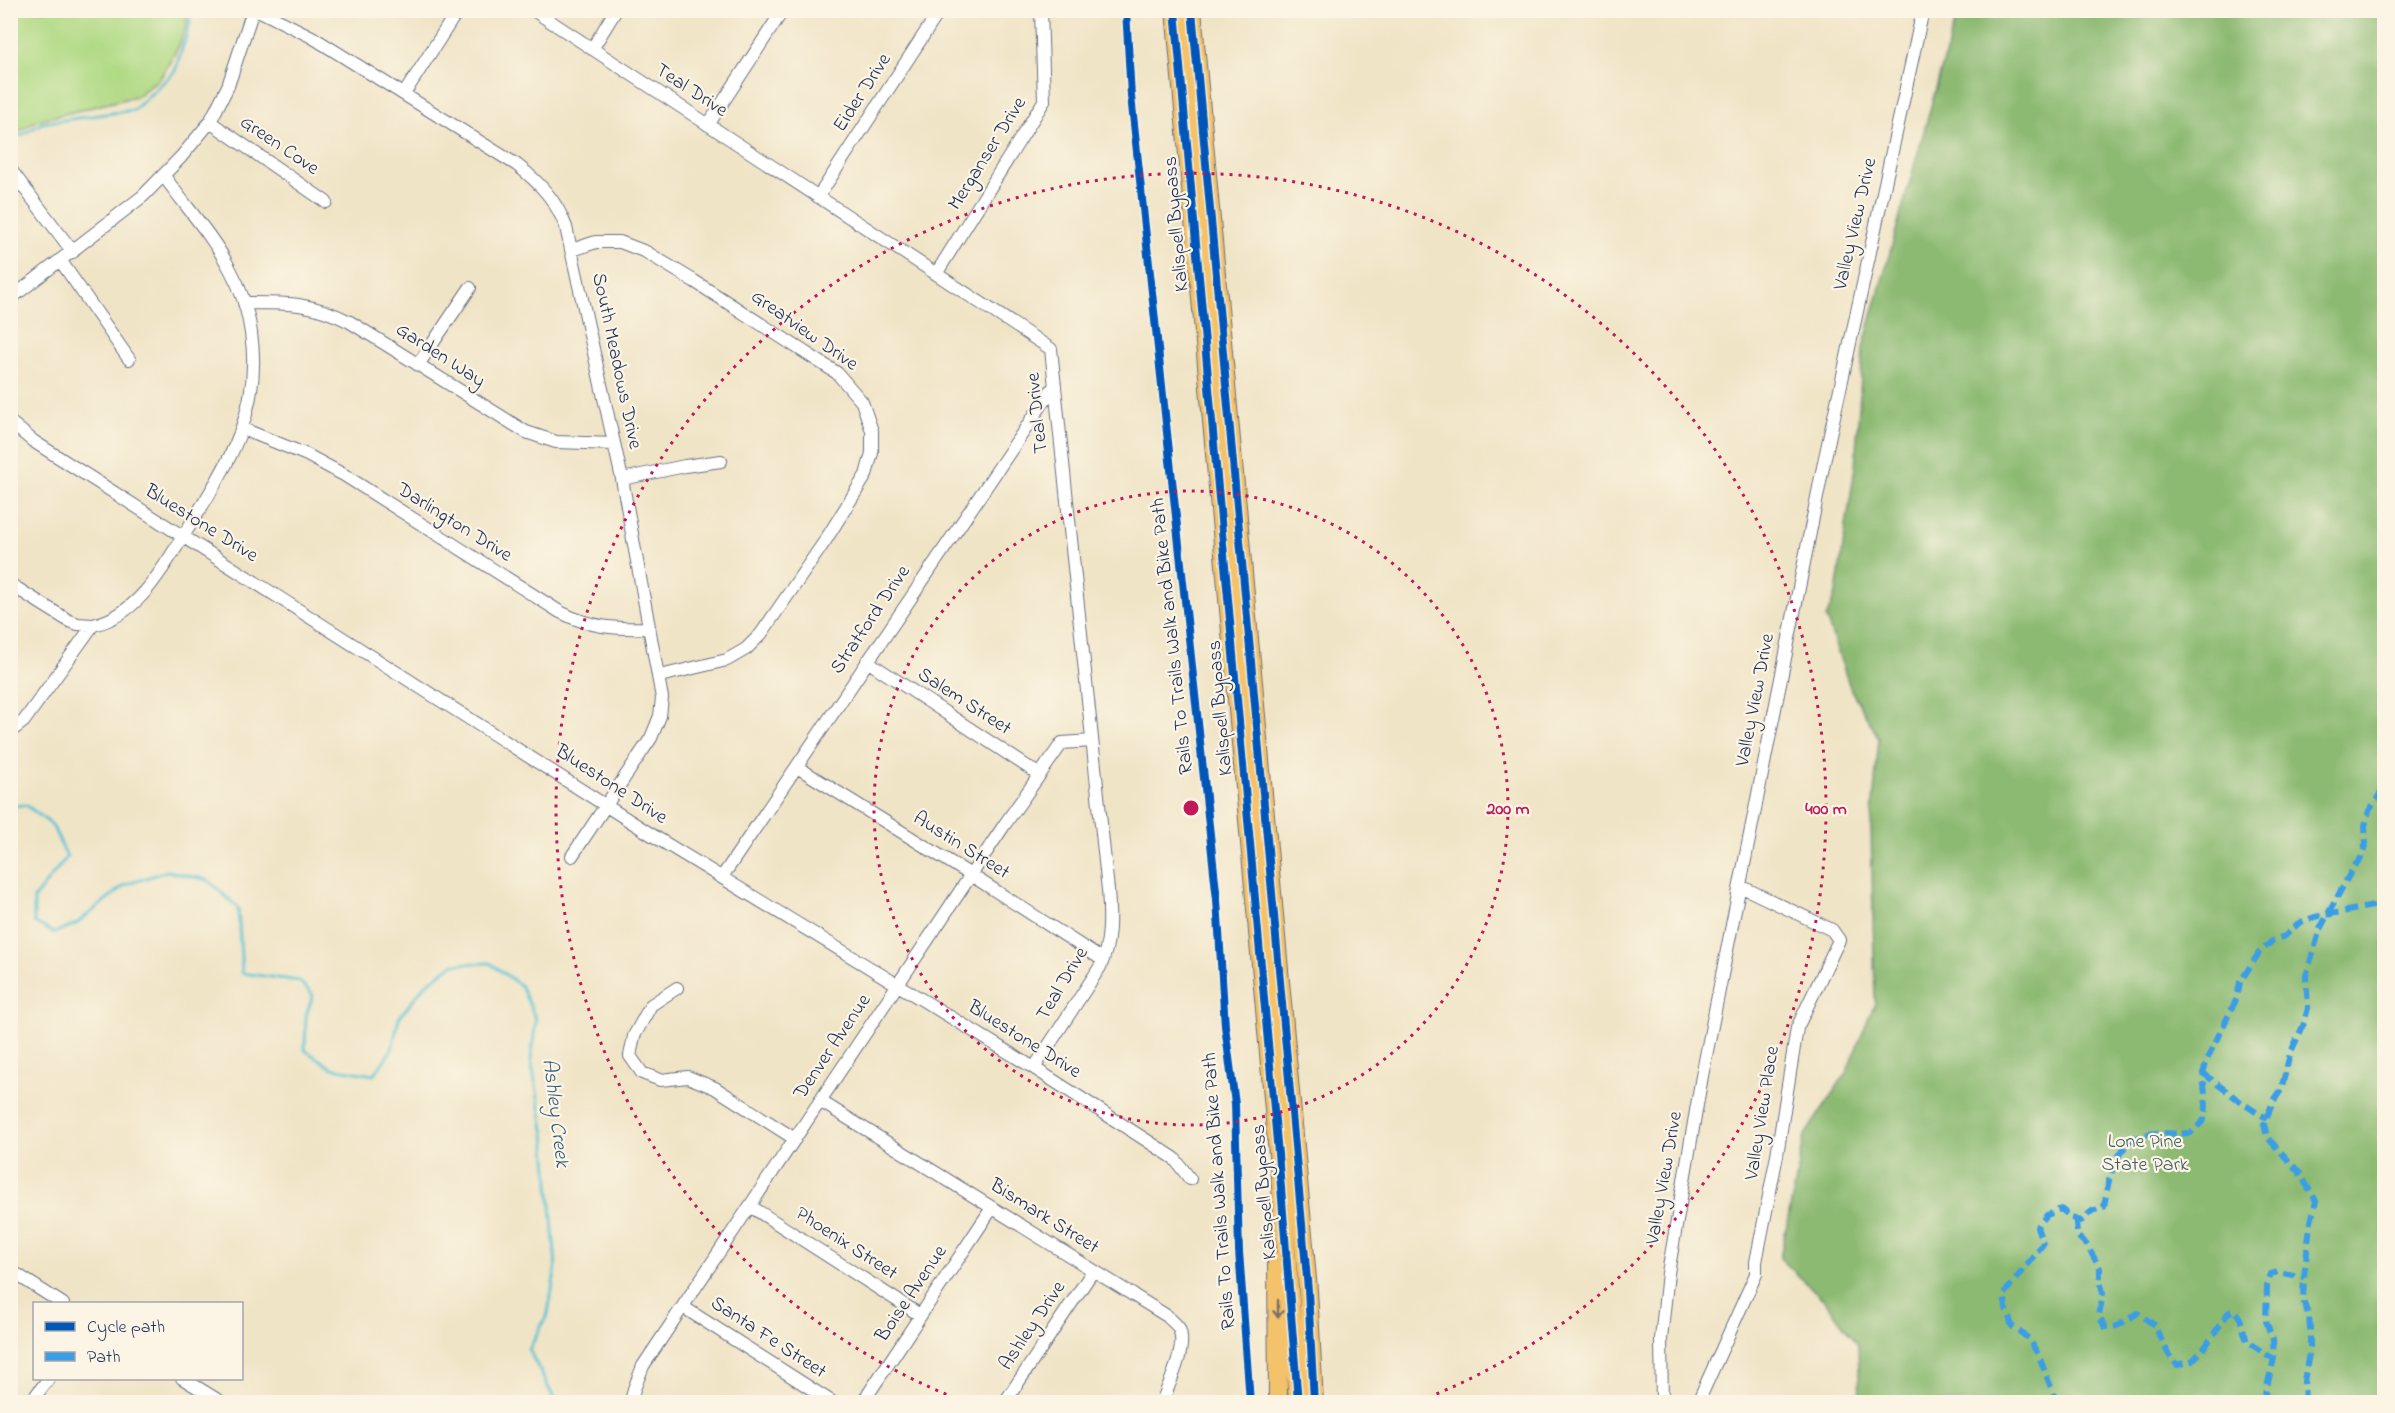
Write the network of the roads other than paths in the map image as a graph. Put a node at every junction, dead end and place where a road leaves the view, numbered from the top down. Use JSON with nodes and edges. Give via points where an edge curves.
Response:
{"nodes":[{"id":1,"x":252,"y":10,"type":"edge"},
{"id":2,"x":258,"y":10,"type":"edge"},
{"id":3,"x":458,"y":10,"type":"edge"},
{"id":4,"x":533,"y":10,"type":"edge"},
{"id":5,"x":616,"y":10,"type":"edge"},
{"id":6,"x":783,"y":10,"type":"edge"},
{"id":7,"x":940,"y":10,"type":"edge"},
{"id":8,"x":1041,"y":10,"type":"edge"},
{"id":9,"x":1174,"y":10,"type":"edge"},
{"id":10,"x":1192,"y":10,"type":"edge"},
{"id":11,"x":1923,"y":10,"type":"edge"},
{"id":12,"x":592,"y":49,"type":"junction"},
{"id":13,"x":404,"y":94,"type":"junction"},
{"id":14,"x":210,"y":122,"type":"junction"},
{"id":15,"x":708,"y":125,"type":"junction"},
{"id":16,"x":10,"y":169,"type":"edge"},
{"id":17,"x":164,"y":176,"type":"junction"},
{"id":18,"x":818,"y":197,"type":"junction"},
{"id":19,"x":326,"y":202,"type":"dead end"},
{"id":20,"x":572,"y":250,"type":"junction"},
{"id":21,"x":73,"y":252,"type":"junction"},
{"id":22,"x":60,"y":260,"type":"junction"},
{"id":23,"x":936,"y":274,"type":"junction"},
{"id":24,"x":470,"y":288,"type":"dead end"},
{"id":25,"x":10,"y":299,"type":"edge"},
{"id":26,"x":244,"y":303,"type":"junction"},
{"id":27,"x":129,"y":359,"type":"dead end"},
{"id":28,"x":418,"y":365,"type":"junction"},
{"id":29,"x":1055,"y":386,"type":"junction"},
{"id":30,"x":10,"y":422,"type":"edge"},
{"id":31,"x":243,"y":429,"type":"junction"},
{"id":32,"x":615,"y":444,"type":"junction"},
{"id":33,"x":720,"y":462,"type":"dead end"},
{"id":34,"x":622,"y":479,"type":"junction"},
{"id":35,"x":183,"y":537,"type":"junction"},
{"id":36,"x":10,"y":584,"type":"edge"},
{"id":37,"x":93,"y":625,"type":"junction"},
{"id":38,"x":649,"y":628,"type":"junction"},
{"id":39,"x":867,"y":661,"type":"junction"},
{"id":40,"x":660,"y":676,"type":"junction"},
{"id":41,"x":10,"y":732,"type":"edge"},
{"id":42,"x":1092,"y":741,"type":"junction"},
{"id":43,"x":797,"y":767,"type":"junction"},
{"id":44,"x":1040,"y":775,"type":"junction"},
{"id":45,"x":606,"y":805,"type":"junction"},
{"id":46,"x":572,"y":856,"type":"dead end"},
{"id":47,"x":971,"y":874,"type":"junction"},
{"id":48,"x":722,"y":877,"type":"junction"},
{"id":49,"x":1740,"y":886,"type":"junction"},
{"id":50,"x":1103,"y":960,"type":"junction"},
{"id":51,"x":898,"y":985,"type":"junction"},
{"id":52,"x":677,"y":988,"type":"dead end"},
{"id":53,"x":1034,"y":1068,"type":"junction"},
{"id":54,"x":820,"y":1101,"type":"junction"},
{"id":55,"x":795,"y":1139,"type":"junction"},
{"id":56,"x":1190,"y":1179,"type":"dead end"},
{"id":57,"x":1281,"y":1188,"type":"junction"},
{"id":58,"x":750,"y":1206,"type":"junction"},
{"id":59,"x":992,"y":1208,"type":"junction"},
{"id":60,"x":10,"y":1270,"type":"edge"},
{"id":61,"x":1093,"y":1271,"type":"junction"},
{"id":62,"x":60,"y":1302,"type":"edge"},
{"id":63,"x":682,"y":1307,"type":"junction"},
{"id":64,"x":920,"y":1315,"type":"junction"},
{"id":65,"x":48,"y":1380,"type":"edge"},
{"id":66,"x":185,"y":1380,"type":"edge"},
{"id":67,"x":31,"y":1402,"type":"edge"},
{"id":68,"x":220,"y":1402,"type":"edge"},
{"id":69,"x":631,"y":1402,"type":"edge"},
{"id":70,"x":832,"y":1402,"type":"edge"},
{"id":71,"x":863,"y":1402,"type":"edge"},
{"id":72,"x":1005,"y":1402,"type":"edge"},
{"id":73,"x":1162,"y":1402,"type":"edge"},
{"id":74,"x":1278,"y":1402,"type":"edge"},
{"id":75,"x":1298,"y":1402,"type":"edge"},
{"id":76,"x":1314,"y":1402,"type":"edge"},
{"id":77,"x":1662,"y":1402,"type":"edge"},
{"id":78,"x":1698,"y":1402,"type":"edge"}],
"edges":[{"from":1,"to":14,"type":"street","via":[[228,86]]},
{"from":2,"to":13,"type":"street","name":"South Meadows Drive","via":[[312,37]]},
{"from":3,"to":13,"type":"street"},
{"from":4,"to":12,"type":"street","name":"Teal Drive"},
{"from":5,"to":12,"type":"street"},
{"from":6,"to":15,"type":"street"},
{"from":7,"to":18,"type":"street","name":"Eider Drive"},
{"from":8,"to":23,"type":"street","name":"Merganser Drive","via":[[1044,101]]},
{"from":9,"to":57,"type":"highway","name":"Kalispell Bypass"},
{"from":10,"to":76,"type":"highway","name":"Kalispell Bypass","via":[[1308,1290]]},
{"from":11,"to":49,"type":"street","name":"Valley View Drive","via":[[1824,462]]},
{"from":12,"to":15,"type":"street","name":"Teal Drive"},
{"from":13,"to":20,"type":"street","name":"South Meadows Drive","via":[[535,179],[557,206]]},
{"from":14,"to":17,"type":"street"},
{"from":14,"to":19,"type":"street","name":"Green Cove"},
{"from":15,"to":18,"type":"street","name":"Teal Drive"},
{"from":16,"to":21,"type":"street"},
{"from":17,"to":21,"type":"street"},
{"from":17,"to":26,"type":"street","via":[[220,252]]},
{"from":18,"to":23,"type":"street","name":"Teal Drive"},
{"from":20,"to":32,"type":"street","name":"South Meadows Drive"},
{"from":20,"to":40,"type":"street","name":"Greatview Drive","via":[[596,242],[620,242],[646,252],[845,379],[862,402],[872,430],[872,453],[855,495],[761,634],[728,660]]},
{"from":21,"to":22,"type":"street"},
{"from":22,"to":25,"type":"street"},
{"from":22,"to":27,"type":"street"},
{"from":23,"to":29,"type":"street","name":"Teal Drive","via":[[1051,349]]},
{"from":24,"to":28,"type":"street"},
{"from":26,"to":28,"type":"street","name":"Garden Way","via":[[304,304],[331,312]]},
{"from":26,"to":31,"type":"street","via":[[254,365],[250,408]]},
{"from":28,"to":32,"type":"street","name":"Garden Way","via":[[536,436],[556,442]]},
{"from":29,"to":39,"type":"street","name":"Stratford Drive"},
{"from":29,"to":42,"type":"street","name":"Teal Drive"},
{"from":30,"to":35,"type":"street","name":"Bluestone Drive","via":[[33,441]]},
{"from":31,"to":35,"type":"street"},
{"from":31,"to":38,"type":"street","name":"Darlington Drive","via":[[307,455],[344,476],[560,612],[595,626]]},
{"from":32,"to":34,"type":"street","name":"South Meadows Drive"},
{"from":33,"to":34,"type":"street"},
{"from":34,"to":38,"type":"street","name":"South Meadows Drive"},
{"from":35,"to":37,"type":"street","via":[[138,600],[113,618]]},
{"from":35,"to":45,"type":"street","name":"Bluestone Drive"},
{"from":36,"to":37,"type":"street","via":[[69,621]]},
{"from":37,"to":41,"type":"street","via":[[24,721]]},
{"from":38,"to":40,"type":"street","name":"South Meadows Drive"},
{"from":39,"to":43,"type":"street","name":"Stratford Drive"},
{"from":39,"to":44,"type":"street","name":"Salem Street"},
{"from":40,"to":45,"type":"street","name":"South Meadows Drive","via":[[662,707],[657,723]]},
{"from":42,"to":44,"type":"street","name":"Denver Avenue","via":[[1062,743]]},
{"from":42,"to":50,"type":"street","name":"Teal Drive","via":[[1110,909]]},
{"from":43,"to":47,"type":"street","name":"Austin Street"},
{"from":43,"to":48,"type":"street","name":"Stratford Drive"},
{"from":44,"to":47,"type":"street","name":"Denver Avenue"},
{"from":45,"to":46,"type":"street","name":"South Meadows Drive"},
{"from":45,"to":48,"type":"street","name":"Bluestone Drive"},
{"from":47,"to":50,"type":"street","name":"Austin Street"},
{"from":47,"to":51,"type":"street","name":"Denver Avenue"},
{"from":48,"to":51,"type":"street","name":"Bluestone Drive"},
{"from":49,"to":77,"type":"street","name":"Valley View Drive","via":[[1668,1273],[1661,1339]]},
{"from":49,"to":78,"type":"street","name":"Valley View Place","via":[[1832,930],[1839,940],[1797,1028],[1756,1274]]},
{"from":50,"to":53,"type":"street","name":"Teal Drive"},
{"from":51,"to":53,"type":"street","name":"Bluestone Drive"},
{"from":51,"to":54,"type":"street","name":"Denver Avenue"},
{"from":52,"to":55,"type":"street","via":[[651,1005],[634,1036],[630,1056],[642,1073],[660,1080],[688,1077],[715,1088]]},
{"from":53,"to":56,"type":"street","name":"Bluestone Drive","via":[[1174,1158]]},
{"from":54,"to":55,"type":"street","name":"Denver Avenue"},
{"from":54,"to":59,"type":"street","name":"Bismark Street"},
{"from":55,"to":58,"type":"street","name":"Denver Avenue"},
{"from":57,"to":74,"type":"highway","one_way":true},
{"from":57,"to":75,"type":"highway","name":"Kalispell Bypass"},
{"from":58,"to":63,"type":"street","name":"Denver Avenue"},
{"from":58,"to":64,"type":"street","name":"Phoenix Street"},
{"from":59,"to":61,"type":"street","name":"Bismark Street"},
{"from":59,"to":64,"type":"street","name":"Boise Avenue"},
{"from":60,"to":62,"type":"street"},
{"from":61,"to":72,"type":"street","name":"Ashley Drive"},
{"from":61,"to":73,"type":"street","name":"Bismark Street","via":[[1167,1316],[1178,1327],[1181,1340],[1176,1366]]},
{"from":63,"to":69,"type":"street","name":"Denver Avenue","via":[[644,1366]]},
{"from":63,"to":70,"type":"street","name":"Santa Fe Street"},
{"from":64,"to":71,"type":"street","name":"Boise Avenue"},
{"from":65,"to":67,"type":"street"},
{"from":66,"to":68,"type":"street"}]}
